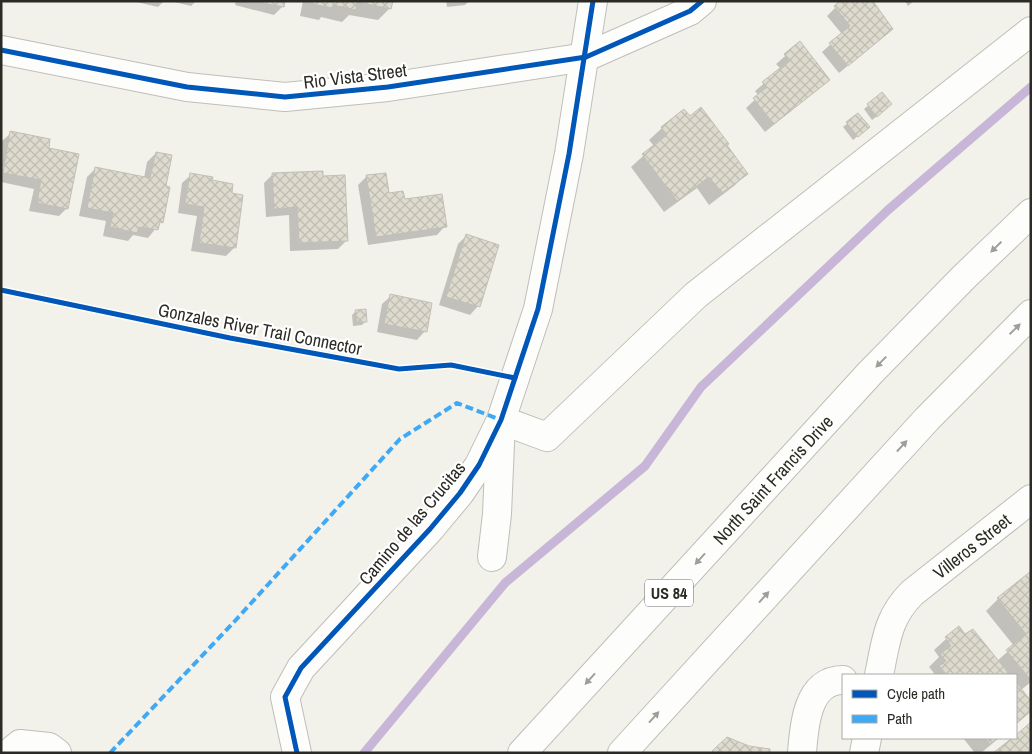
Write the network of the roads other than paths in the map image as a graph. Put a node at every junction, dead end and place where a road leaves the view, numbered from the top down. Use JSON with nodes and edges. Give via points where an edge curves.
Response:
{"nodes":[{"id":1,"x":593,"y":1,"type":"edge"},
{"id":2,"x":702,"y":1,"type":"edge"},
{"id":3,"x":1031,"y":31,"type":"edge"},
{"id":4,"x":1,"y":50,"type":"edge"},
{"id":5,"x":586,"y":57,"type":"junction"},
{"id":6,"x":1031,"y":213,"type":"edge"},
{"id":7,"x":1031,"y":314,"type":"edge"},
{"id":8,"x":501,"y":420,"type":"junction"},
{"id":9,"x":1031,"y":499,"type":"edge"},
{"id":10,"x":492,"y":557,"type":"dead end"},
{"id":11,"x":879,"y":674,"type":"edge"},
{"id":12,"x":842,"y":680,"type":"edge"},
{"id":13,"x":867,"y":739,"type":"edge"},
{"id":14,"x":9,"y":753,"type":"edge"},
{"id":15,"x":57,"y":753,"type":"edge"},
{"id":16,"x":297,"y":753,"type":"edge"},
{"id":17,"x":522,"y":753,"type":"edge"},
{"id":18,"x":622,"y":753,"type":"edge"},
{"id":19,"x":802,"y":753,"type":"edge"},
{"id":20,"x":864,"y":753,"type":"edge"}],
"edges":[{"from":1,"to":5,"type":"main road"},
{"from":2,"to":5,"type":"main road","name":"Rio Vista Street","via":[[690,11]]},
{"from":3,"to":8,"type":"main road","via":[[696,295],[547,437]]},
{"from":4,"to":5,"type":"main road","name":"Rio Vista Street","via":[[187,87],[285,98],[388,87]]},
{"from":5,"to":8,"type":"main road","name":"Camino de las Crucitas","via":[[538,309]]},
{"from":6,"to":17,"type":"main road","name":"North Saint Francis Drive","number":"US 84","one_way":true,"via":[[870,373]]},
{"from":18,"to":7,"type":"main road","one_way":true,"via":[[927,419]]},
{"from":8,"to":10,"type":"main road"},
{"from":8,"to":16,"type":"main road","name":"Camino de las Crucitas","via":[[479,465],[460,493],[302,668],[285,697]]},
{"from":9,"to":11,"type":"main road","name":"Villeros Street","via":[[912,592],[891,621]]},
{"from":12,"to":19,"type":"main road","via":[[825,684],[816,694],[805,722]]},
{"from":13,"to":20,"type":"main road"},
{"from":14,"to":15,"type":"main road","via":[[20,744],[49,747]]}]}
